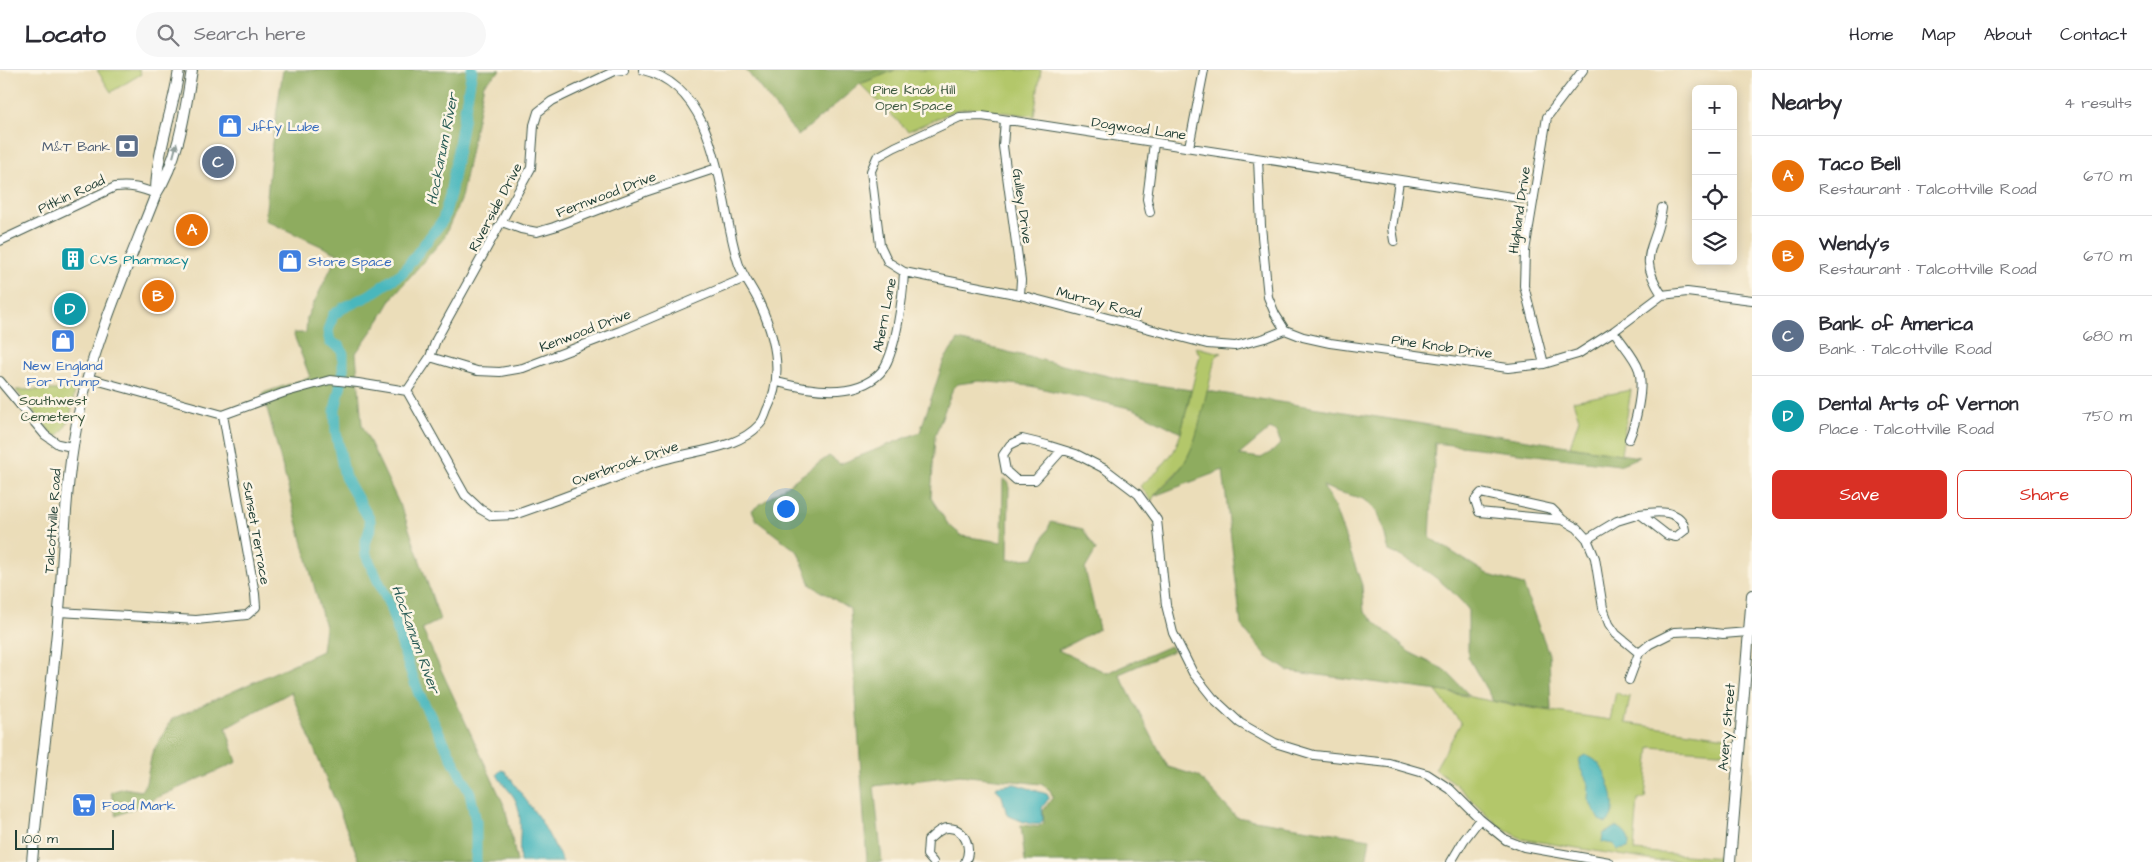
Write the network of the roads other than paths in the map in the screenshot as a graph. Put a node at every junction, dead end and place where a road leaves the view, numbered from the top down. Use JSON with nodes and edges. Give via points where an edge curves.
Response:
{"nodes":[{"id":1,"x":179,"y":70,"type":"edge"},
{"id":2,"x":192,"y":70,"type":"edge"},
{"id":3,"x":624,"y":70,"type":"edge"},
{"id":4,"x":643,"y":70,"type":"edge"},
{"id":5,"x":1204,"y":70,"type":"edge"},
{"id":6,"x":1583,"y":70,"type":"edge"},
{"id":7,"x":1005,"y":120,"type":"junction"},
{"id":8,"x":1154,"y":143,"type":"junction"},
{"id":9,"x":1188,"y":147,"type":"junction"},
{"id":10,"x":1258,"y":159,"type":"junction"},
{"id":11,"x":717,"y":168,"type":"junction"},
{"id":12,"x":1399,"y":181,"type":"junction"},
{"id":13,"x":156,"y":194,"type":"junction"},
{"id":14,"x":1532,"y":200,"type":"junction"},
{"id":15,"x":1662,"y":208,"type":"dead end"},
{"id":16,"x":1150,"y":212,"type":"dead end"},
{"id":17,"x":502,"y":222,"type":"junction"},
{"id":18,"x":1394,"y":241,"type":"dead end"},
{"id":19,"x":0,"y":242,"type":"edge"},
{"id":20,"x":904,"y":272,"type":"junction"},
{"id":21,"x":745,"y":278,"type":"junction"},
{"id":22,"x":1020,"y":295,"type":"junction"},
{"id":23,"x":1662,"y":295,"type":"junction"},
{"id":24,"x":1752,"y":300,"type":"edge"},
{"id":25,"x":1285,"y":330,"type":"junction"},
{"id":26,"x":1614,"y":331,"type":"junction"},
{"id":27,"x":430,"y":357,"type":"junction"},
{"id":28,"x":1544,"y":364,"type":"junction"},
{"id":29,"x":88,"y":378,"type":"junction"},
{"id":30,"x":0,"y":381,"type":"edge"},
{"id":31,"x":777,"y":382,"type":"junction"},
{"id":32,"x":406,"y":391,"type":"junction"},
{"id":33,"x":223,"y":415,"type":"junction"},
{"id":34,"x":1629,"y":439,"type":"dead end"},
{"id":35,"x":72,"y":447,"type":"junction"},
{"id":36,"x":1062,"y":450,"type":"junction"},
{"id":37,"x":1640,"y":514,"type":"junction"},
{"id":38,"x":1563,"y":520,"type":"junction"},
{"id":39,"x":1587,"y":538,"type":"junction"},
{"id":40,"x":1752,"y":595,"type":"edge"},
{"id":41,"x":59,"y":612,"type":"junction"},
{"id":42,"x":1748,"y":632,"type":"junction"},
{"id":43,"x":1639,"y":653,"type":"junction"},
{"id":44,"x":1629,"y":680,"type":"dead end"},
{"id":45,"x":1480,"y":819,"type":"junction"},
{"id":46,"x":32,"y":862,"type":"edge"},
{"id":47,"x":933,"y":862,"type":"edge"},
{"id":48,"x":965,"y":862,"type":"edge"},
{"id":49,"x":1451,"y":862,"type":"edge"},
{"id":50,"x":1609,"y":862,"type":"edge"},
{"id":51,"x":1730,"y":862,"type":"edge"}],
"edges":[{"from":1,"to":13,"type":"main road","name":"Talcottville Road","via":[[156,173]]},
{"from":13,"to":2,"type":"main road","name":"Talcottville Road","one_way":true,"via":[[167,178]]},
{"from":3,"to":17,"type":"street","name":"Riverside Drive","via":[[587,84],[538,112],[531,168]]},
{"from":4,"to":11,"type":"street","via":[[670,81],[690,100],[712,148]]},
{"from":5,"to":9,"type":"street"},
{"from":6,"to":14,"type":"street","name":"Highland Drive","via":[[1547,117]]},
{"from":7,"to":8,"type":"street","name":"Dogwood Lane"},
{"from":7,"to":20,"type":"street","name":"Dogwood Lane","via":[[982,116],[960,118],[877,157],[871,171],[880,245],[888,262]]},
{"from":7,"to":22,"type":"street","name":"Gulley Drive","via":[[1003,146],[1021,280]]},
{"from":8,"to":9,"type":"street","name":"Dogwood Lane"},
{"from":8,"to":16,"type":"street","via":[[1146,199]]},
{"from":9,"to":10,"type":"street","name":"Dogwood Lane"},
{"from":10,"to":12,"type":"street","name":"Dogwood Lane"},
{"from":10,"to":25,"type":"street","via":[[1268,297]]},
{"from":11,"to":17,"type":"street","name":"Fernwood Drive","via":[[537,232]]},
{"from":11,"to":21,"type":"street"},
{"from":12,"to":14,"type":"street","name":"Dogwood Lane"},
{"from":12,"to":18,"type":"street","via":[[1392,228]]},
{"from":13,"to":19,"type":"street","name":"Pitkin Road","via":[[128,185],[115,188]]},
{"from":13,"to":29,"type":"main road","name":"Talcottville Road"},
{"from":14,"to":28,"type":"street","name":"Highland Drive","via":[[1524,286]]},
{"from":15,"to":23,"type":"street","via":[[1648,258],[1652,279]]},
{"from":17,"to":27,"type":"street","name":"Riverside Drive","via":[[436,340]]},
{"from":20,"to":22,"type":"street","name":"Murray Road"},
{"from":20,"to":31,"type":"street","name":"Ahern Lane","via":[[895,335],[881,372],[867,383],[843,390]]},
{"from":21,"to":27,"type":"street","name":"Kenwood Drive","via":[[523,368],[477,371]]},
{"from":21,"to":31,"type":"street","name":"Overbrook Drive","via":[[772,334]]},
{"from":22,"to":25,"type":"street","name":"Murray Road","via":[[1207,344],[1234,346]]},
{"from":23,"to":24,"type":"street","via":[[1687,292]]},
{"from":23,"to":26,"type":"street","name":"Pine Knob Drive"},
{"from":25,"to":28,"type":"street","name":"Pine Knob Drive","via":[[1330,343],[1508,368]]},
{"from":26,"to":28,"type":"street","name":"Pine Knob Drive","via":[[1578,354]]},
{"from":26,"to":34,"type":"street","via":[[1639,368],[1641,379]]},
{"from":27,"to":32,"type":"street","name":"Riverside Drive"},
{"from":29,"to":33,"type":"street"},
{"from":29,"to":35,"type":"main road","name":"Talcottville Road"},
{"from":30,"to":35,"type":"street","via":[[45,435],[58,444]]},
{"from":31,"to":32,"type":"street","name":"Overbrook Drive","via":[[761,423],[744,438],[662,460],[514,515],[492,516],[480,510],[466,495]]},
{"from":32,"to":33,"type":"street","via":[[336,380],[318,382]]},
{"from":33,"to":41,"type":"street","name":"Sunset Terrace","via":[[256,607],[247,615],[196,620]]},
{"from":35,"to":41,"type":"main road","name":"Talcottville Road"},
{"from":36,"to":36,"type":"street","via":[[1022,439],[1010,445],[1003,455],[1006,471],[1016,480],[1035,480]]},
{"from":36,"to":45,"type":"street","via":[[1106,469],[1138,494],[1157,520],[1166,605],[1173,633],[1193,673],[1213,698],[1240,723],[1275,743],[1314,755],[1389,763],[1427,774],[1450,789]]},
{"from":37,"to":37,"type":"street","via":[[1667,535],[1676,537],[1685,530],[1678,516],[1656,512]]},
{"from":37,"to":39,"type":"street","via":[[1617,521]]},
{"from":38,"to":38,"type":"street","via":[[1479,512],[1475,500],[1481,493],[1492,495],[1552,509]]},
{"from":38,"to":39,"type":"street","via":[[1578,528]]},
{"from":39,"to":43,"type":"street","via":[[1595,558],[1609,624]]},
{"from":40,"to":42,"type":"main road","name":"Avery Street"},
{"from":41,"to":46,"type":"main road","name":"Talcottville Road"},
{"from":42,"to":43,"type":"street","via":[[1674,632]]},
{"from":42,"to":51,"type":"main road","name":"Avery Street"},
{"from":43,"to":44,"type":"street"},
{"from":45,"to":49,"type":"street"},
{"from":45,"to":50,"type":"street","via":[[1506,840],[1524,847]]},
{"from":47,"to":48,"type":"street","via":[[927,855],[928,840],[938,831],[949,828],[962,833],[968,844]]}]}
